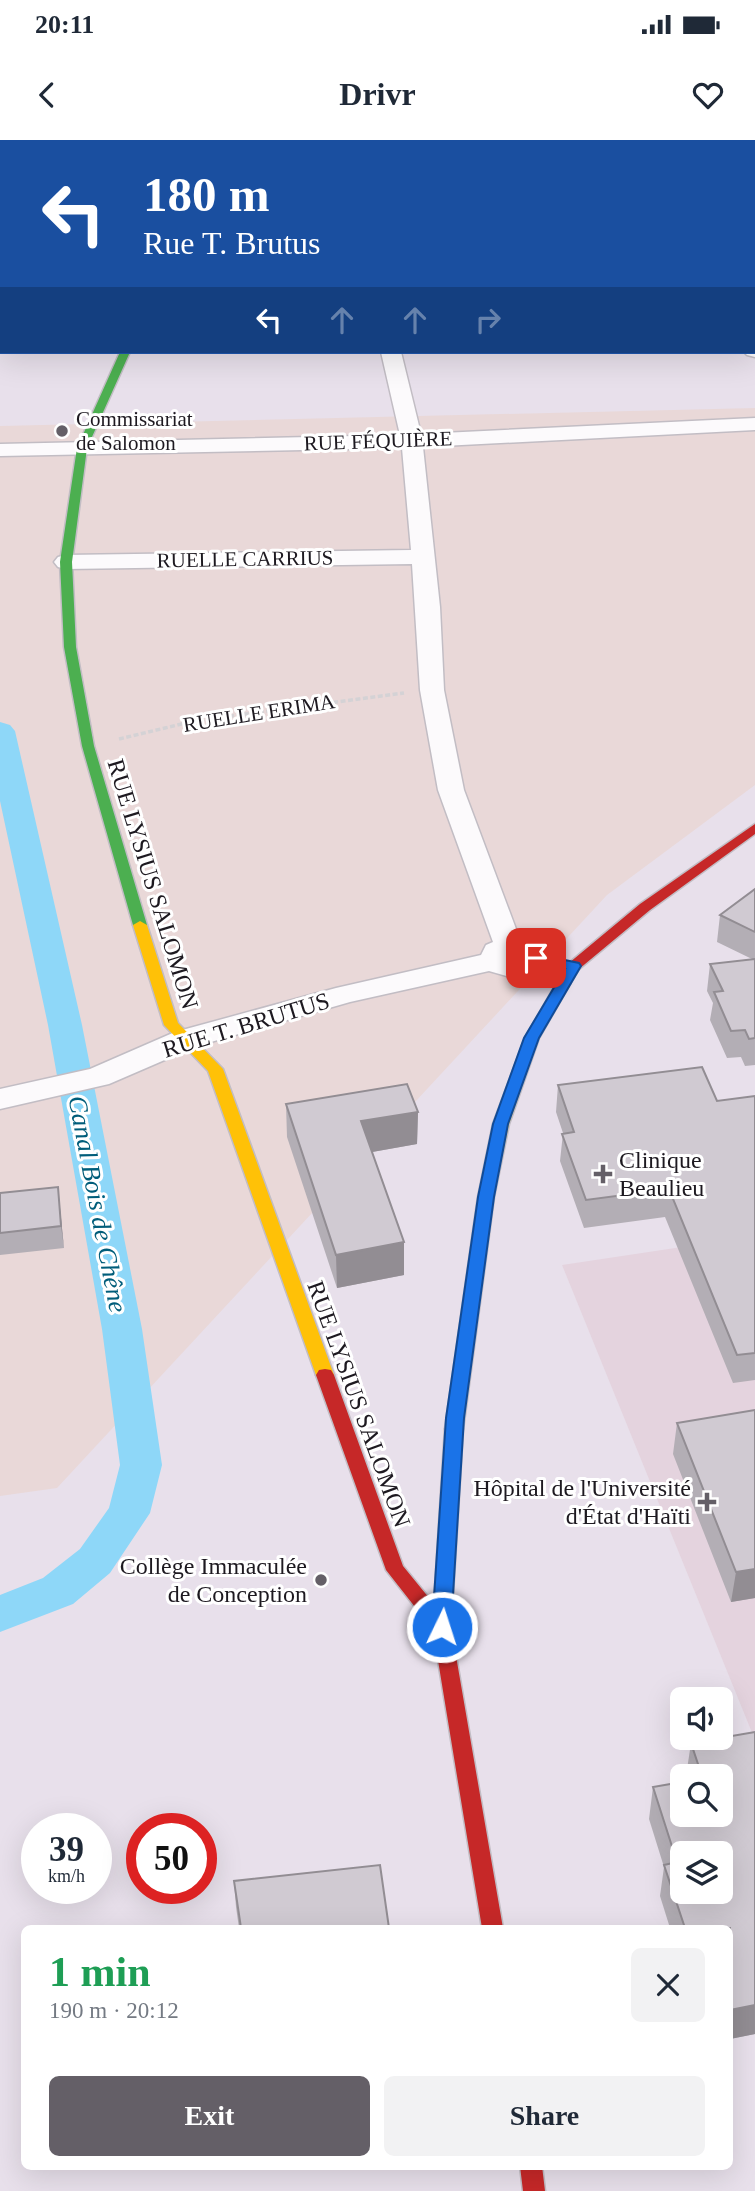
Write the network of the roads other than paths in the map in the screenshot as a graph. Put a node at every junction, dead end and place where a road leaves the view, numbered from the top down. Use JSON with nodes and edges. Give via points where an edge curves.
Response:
{"nodes":[{"id":1,"x":124,"y":354,"type":"edge"},
{"id":2,"x":391,"y":354,"type":"edge"},
{"id":3,"x":755,"y":424,"type":"edge"},
{"id":4,"x":412,"y":441,"type":"junction"},
{"id":5,"x":82,"y":448,"type":"junction"},
{"id":6,"x":2,"y":450,"type":"edge"},
{"id":7,"x":424,"y":557,"type":"junction"},
{"id":8,"x":66,"y":562,"type":"junction"},
{"id":9,"x":755,"y":828,"type":"edge"},
{"id":10,"x":502,"y":953,"type":"junction"},
{"id":11,"x":574,"y":966,"type":"junction"},
{"id":12,"x":186,"y":1039,"type":"junction"},
{"id":13,"x":13,"y":1096,"type":"edge"},
{"id":14,"x":442,"y":1627,"type":"junction"},
{"id":15,"x":492,"y":1925,"type":"edge"},
{"id":16,"x":531,"y":2170,"type":"edge"},
{"id":17,"x":534,"y":2191,"type":"edge"}],
"edges":[{"from":1,"to":5,"type":"street","name":"RUE LYSIUS SALOMON"},
{"from":2,"to":4,"type":"street"},
{"from":3,"to":4,"type":"street","name":"RUE FÉQUIÈRE"},
{"from":4,"to":5,"type":"street","name":"RUE FÉQUIÈRE"},
{"from":4,"to":7,"type":"street"},
{"from":5,"to":6,"type":"street","name":"RUE FÉQUIÈRE"},
{"from":5,"to":8,"type":"street","name":"RUE LYSIUS SALOMON"},
{"from":7,"to":8,"type":"street","name":"RUELLE CARRIUS"},
{"from":7,"to":10,"type":"street","via":[[432,690],[451,790]]},
{"from":8,"to":12,"type":"street","name":"RUE LYSIUS SALOMON","via":[[70,647],[88,746],[161,999],[171,1025]]},
{"from":9,"to":11,"type":"street","via":[[645,907]]},
{"from":10,"to":11,"type":"street","via":[[527,947],[536,958]]},
{"from":10,"to":12,"type":"street","name":"RUE T. BRUTUS"},
{"from":11,"to":14,"type":"street","via":[[532,1038],[501,1124],[486,1197],[455,1418]]},
{"from":12,"to":13,"type":"street","name":"RUE T. BRUTUS","via":[[98,1077]]},
{"from":12,"to":14,"type":"street","name":"RUE LYSIUS SALOMON","via":[[215,1069],[395,1570]]},
{"from":14,"to":15,"type":"street"},
{"from":16,"to":17,"type":"street"}]}
